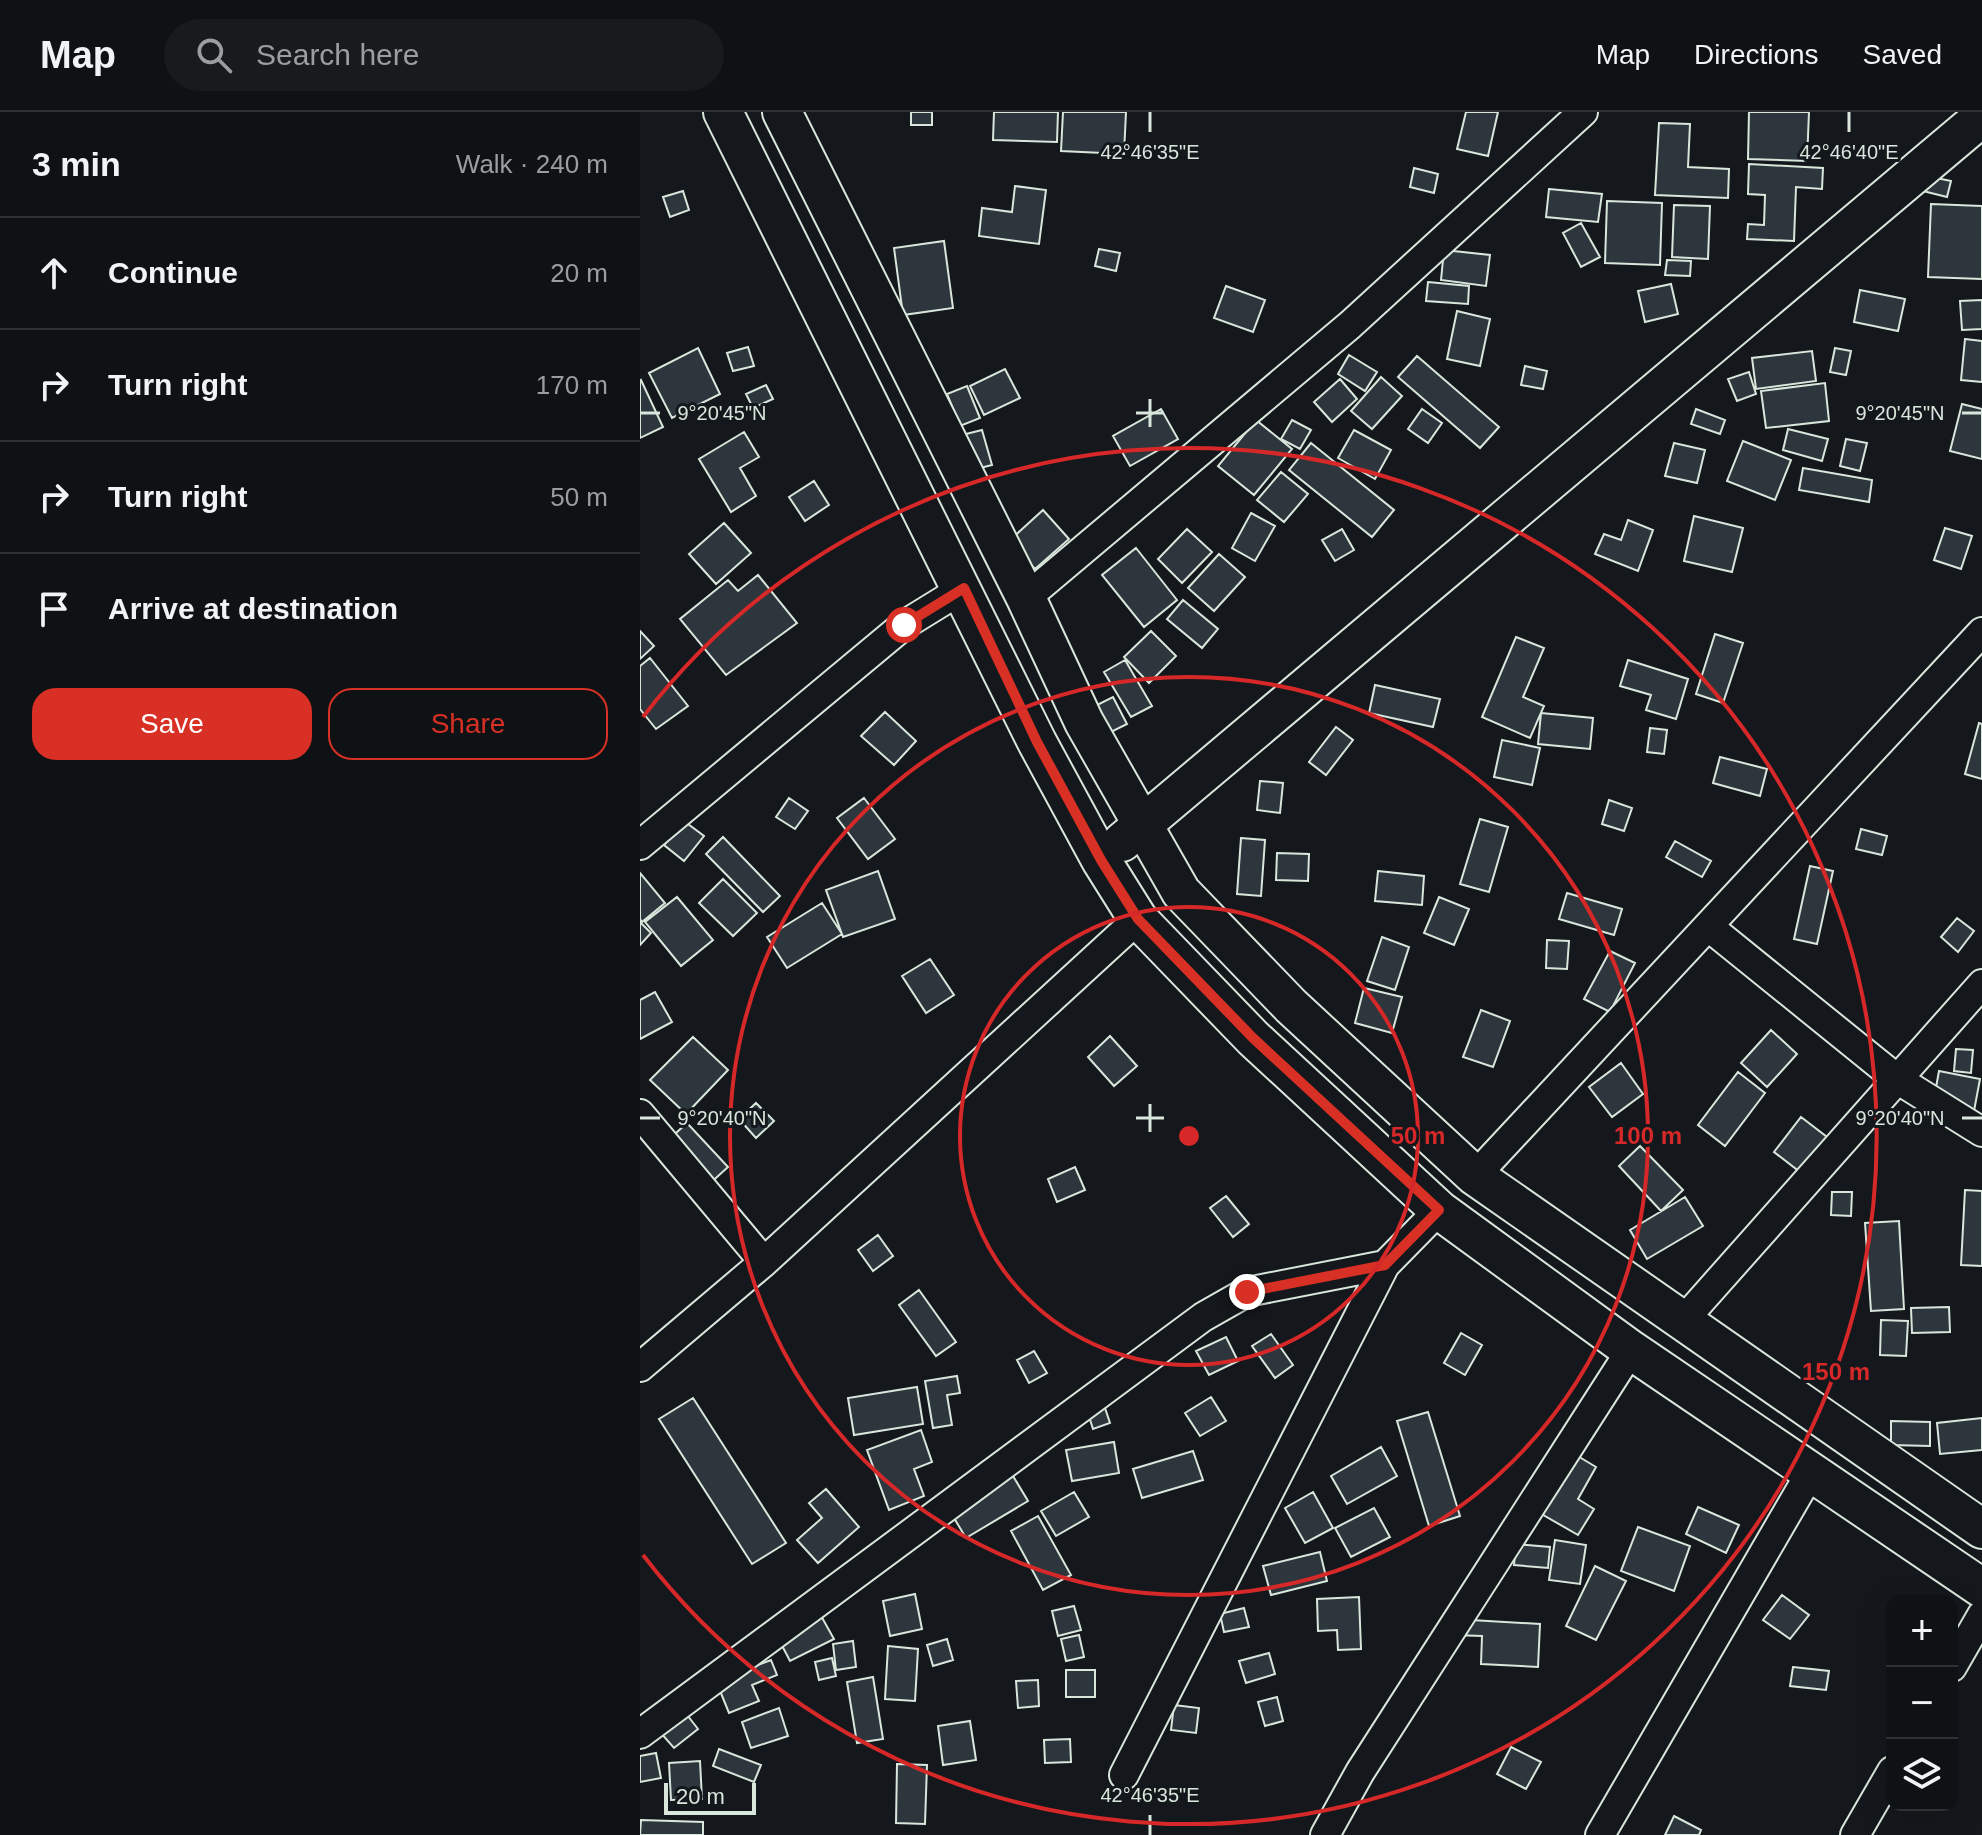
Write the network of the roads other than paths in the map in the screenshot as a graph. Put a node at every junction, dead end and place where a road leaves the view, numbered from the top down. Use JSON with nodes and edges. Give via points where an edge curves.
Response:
{"nodes":[{"id":1,"x":723,"y":112,"type":"edge"},
{"id":2,"x":782,"y":112,"type":"edge"},
{"id":3,"x":1583,"y":112,"type":"edge"},
{"id":4,"x":1982,"y":117,"type":"edge"},
{"id":5,"x":964,"y":588,"type":"junction"},
{"id":6,"x":1026,"y":598,"type":"junction"},
{"id":7,"x":1982,"y":632,"type":"edge"},
{"id":8,"x":1141,"y":825,"type":"junction"},
{"id":9,"x":640,"y":845,"type":"edge"},
{"id":10,"x":1101,"y":860,"type":"junction"},
{"id":11,"x":1138,"y":919,"type":"junction"},
{"id":12,"x":1709,"y":927,"type":"junction"},
{"id":13,"x":1982,"y":984,"type":"edge"},
{"id":14,"x":1897,"y":1079,"type":"junction"},
{"id":15,"x":640,"y":1114,"type":"edge"},
{"id":16,"x":1982,"y":1132,"type":"edge"},
{"id":17,"x":1475,"y":1176,"type":"junction"},
{"id":18,"x":1439,"y":1210,"type":"junction"},
{"id":19,"x":764,"y":1262,"type":"junction"},
{"id":20,"x":1385,"y":1265,"type":"junction"},
{"id":21,"x":1682,"y":1322,"type":"junction"},
{"id":22,"x":1631,"y":1350,"type":"junction"},
{"id":23,"x":640,"y":1367,"type":"edge"},
{"id":24,"x":1811,"y":1472,"type":"junction"},
{"id":25,"x":1982,"y":1529,"type":"edge"},
{"id":26,"x":1982,"y":1588,"type":"edge"},
{"id":27,"x":1982,"y":1615,"type":"edge"},
{"id":28,"x":1958,"y":1657,"type":"edge"},
{"id":29,"x":640,"y":1734,"type":"edge"},
{"id":30,"x":1124,"y":1775,"type":"dead end"},
{"id":31,"x":1886,"y":1782,"type":"edge"},
{"id":32,"x":1859,"y":1834,"type":"edge"},
{"id":33,"x":1325,"y":1835,"type":"edge"},
{"id":34,"x":1600,"y":1835,"type":"edge"}],
"edges":[{"from":1,"to":5,"type":"main road"},
{"from":2,"to":6,"type":"main road"},
{"from":3,"to":6,"type":"street","via":[[1350,325]]},
{"from":4,"to":8,"type":"main road"},
{"from":5,"to":9,"type":"street","via":[[904,625]]},
{"from":5,"to":10,"type":"main road","via":[[1037,742]]},
{"from":6,"to":8,"type":"main road","via":[[1084,722]]},
{"from":7,"to":12,"type":"street"},
{"from":8,"to":10,"type":"main road"},
{"from":8,"to":17,"type":"main road","via":[[1181,892],[1291,1006]]},
{"from":10,"to":11,"type":"main road"},
{"from":11,"to":18,"type":"main road","via":[[1253,1038]]},
{"from":11,"to":19,"type":"street"},
{"from":12,"to":14,"type":"street"},
{"from":12,"to":17,"type":"street"},
{"from":13,"to":14,"type":"street"},
{"from":14,"to":16,"type":"street"},
{"from":14,"to":21,"type":"street"},
{"from":15,"to":19,"type":"street"},
{"from":17,"to":21,"type":"main road"},
{"from":18,"to":20,"type":"street"},
{"from":18,"to":22,"type":"main road"},
{"from":19,"to":23,"type":"street"},
{"from":20,"to":29,"type":"street","via":[[1247,1292],[1203,1317]]},
{"from":20,"to":30,"type":"street"},
{"from":21,"to":25,"type":"main road"},
{"from":22,"to":24,"type":"main road"},
{"from":22,"to":33,"type":"street","via":[[1360,1772]]},
{"from":24,"to":26,"type":"main road"},
{"from":24,"to":34,"type":"street"},
{"from":27,"to":28,"type":"street"},
{"from":31,"to":32,"type":"street"}]}
